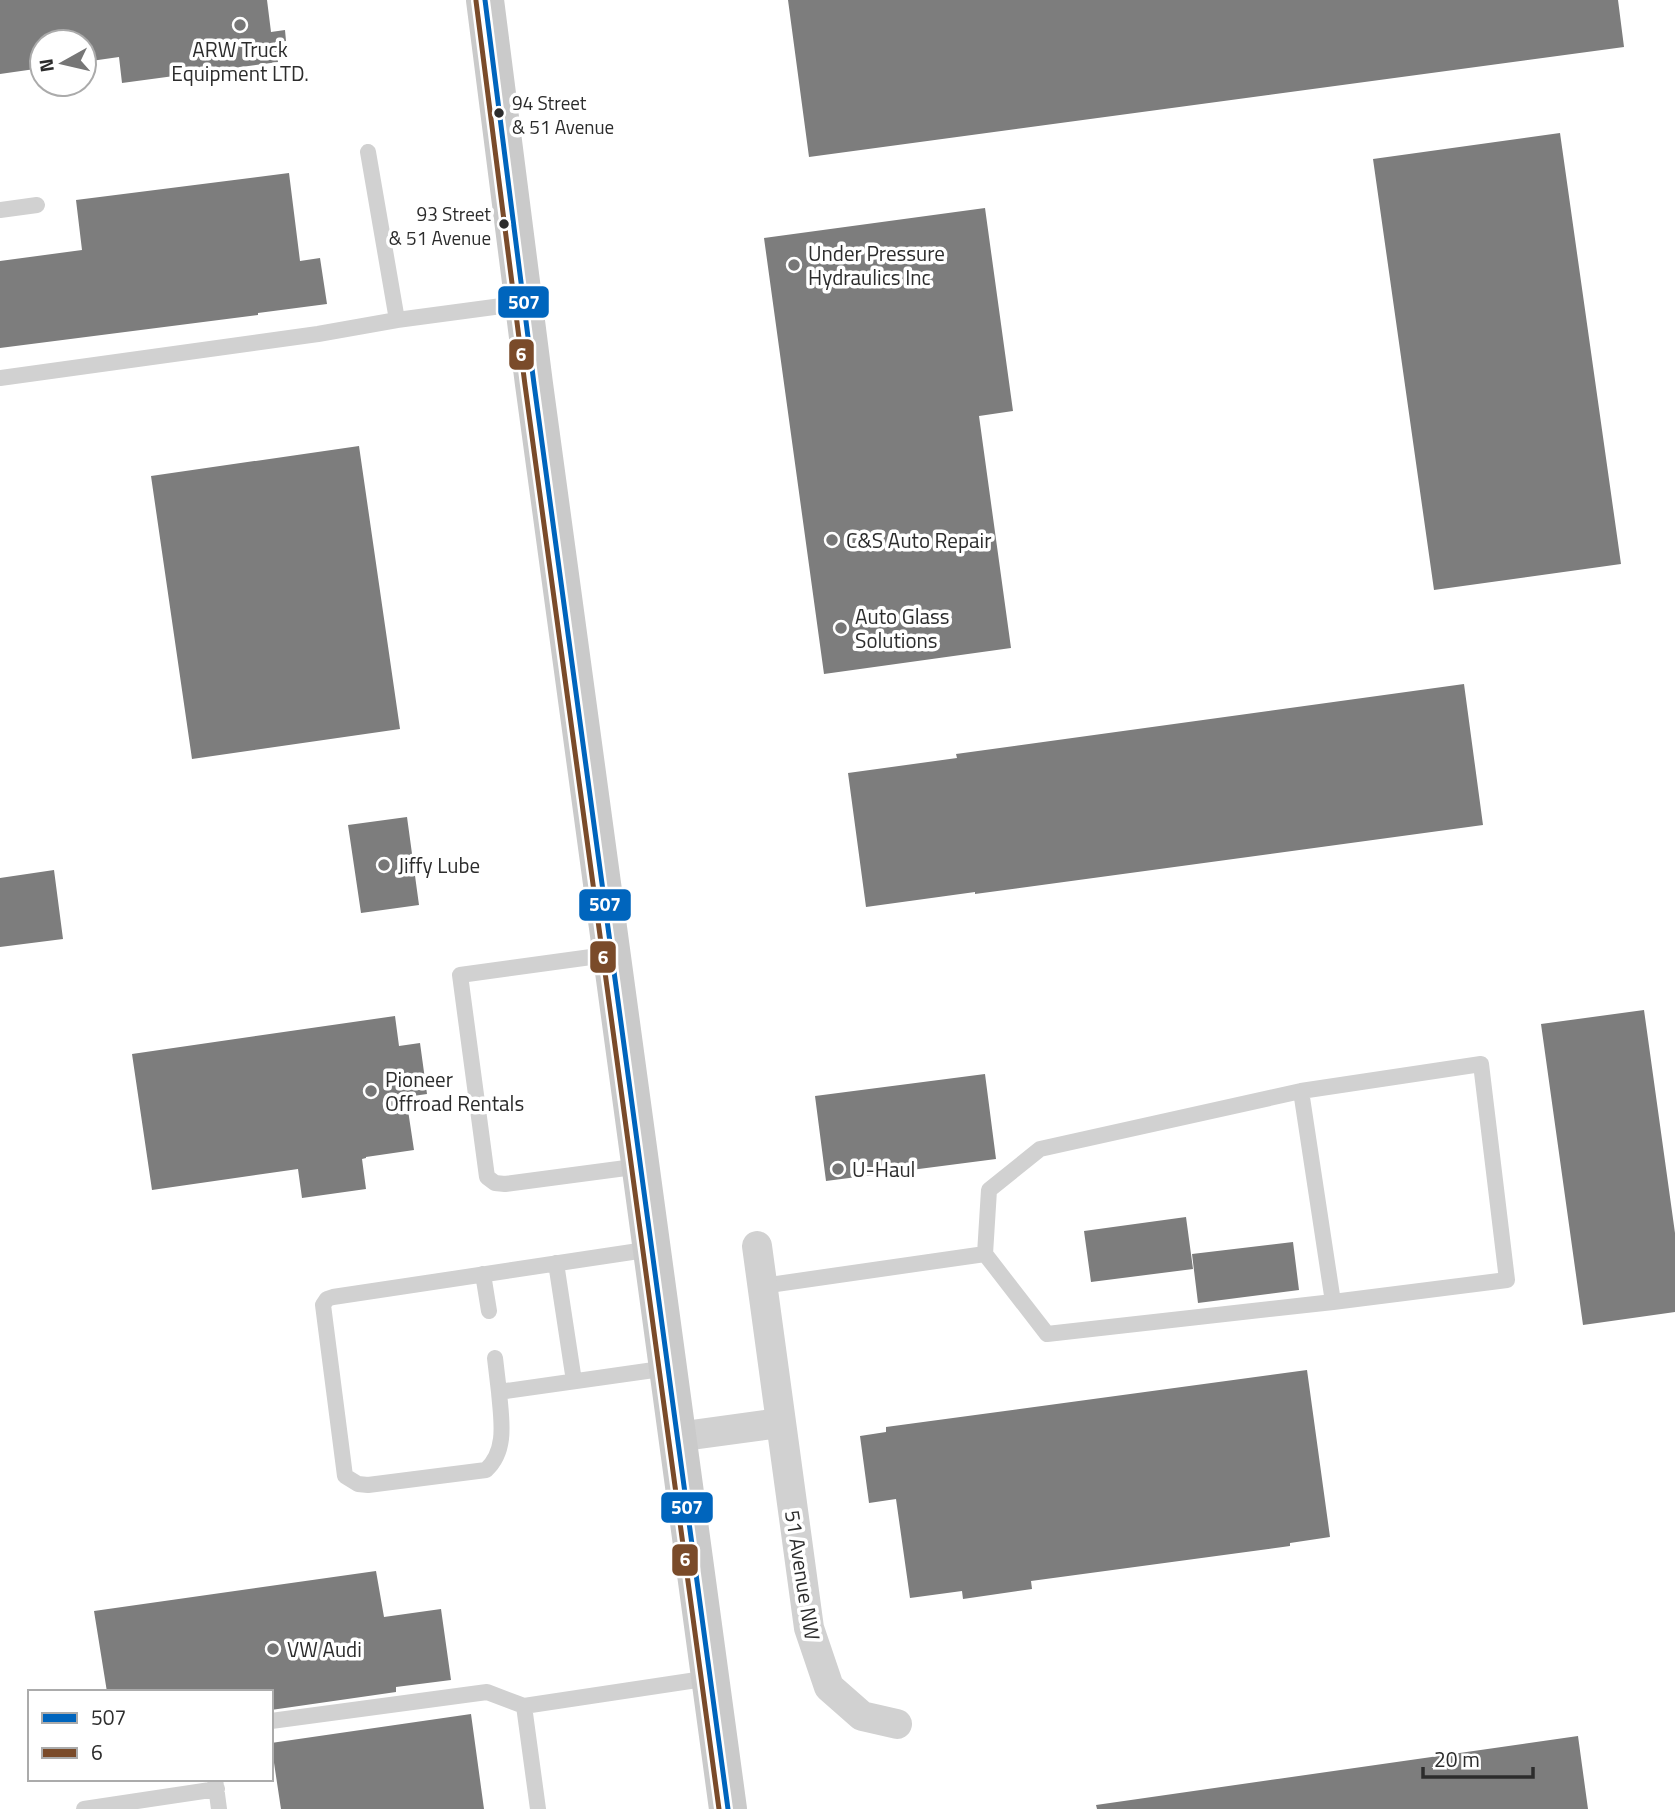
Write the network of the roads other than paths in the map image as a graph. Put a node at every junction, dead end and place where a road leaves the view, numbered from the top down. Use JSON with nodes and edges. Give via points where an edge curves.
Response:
{"nodes":[{"id":1,"x":485,"y":0,"type":"edge"},
{"id":2,"x":368,"y":152,"type":"dead end"},
{"id":3,"x":37,"y":205,"type":"dead end"},
{"id":4,"x":0,"y":209,"type":"edge"},
{"id":5,"x":524,"y":303,"type":"junction"},
{"id":6,"x":397,"y":320,"type":"junction"},
{"id":7,"x":0,"y":378,"type":"edge"},
{"id":8,"x":612,"y":954,"type":"junction"},
{"id":9,"x":1301,"y":1091,"type":"junction"},
{"id":10,"x":640,"y":1166,"type":"junction"},
{"id":11,"x":757,"y":1246,"type":"dead end"},
{"id":12,"x":652,"y":1249,"type":"junction"},
{"id":13,"x":985,"y":1254,"type":"junction"},
{"id":14,"x":556,"y":1263,"type":"junction"},
{"id":15,"x":483,"y":1274,"type":"junction"},
{"id":16,"x":762,"y":1286,"type":"junction"},
{"id":17,"x":1334,"y":1302,"type":"junction"},
{"id":18,"x":489,"y":1311,"type":"dead end"},
{"id":19,"x":495,"y":1358,"type":"dead end"},
{"id":20,"x":668,"y":1368,"type":"junction"},
{"id":21,"x":574,"y":1381,"type":"junction"},
{"id":22,"x":499,"y":1392,"type":"junction"},
{"id":23,"x":780,"y":1423,"type":"junction"},
{"id":24,"x":677,"y":1437,"type":"junction"},
{"id":25,"x":710,"y":1678,"type":"junction"},
{"id":26,"x":524,"y":1706,"type":"junction"},
{"id":27,"x":273,"y":1721,"type":"edge"},
{"id":28,"x":897,"y":1724,"type":"dead end"},
{"id":29,"x":216,"y":1784,"type":"edge"},
{"id":30,"x":84,"y":1809,"type":"edge"},
{"id":31,"x":219,"y":1809,"type":"edge"},
{"id":32,"x":538,"y":1809,"type":"edge"},
{"id":33,"x":728,"y":1809,"type":"edge"}],
"edges":[{"from":1,"to":5,"type":"main road"},
{"from":2,"to":6,"type":"lane"},
{"from":3,"to":4,"type":"lane"},
{"from":5,"to":6,"type":"lane"},
{"from":5,"to":8,"type":"main road"},
{"from":6,"to":7,"type":"lane"},
{"from":8,"to":10,"type":"main road"},
{"from":8,"to":10,"type":"lane","via":[[460,975],[486,1177],[505,1184]]},
{"from":9,"to":13,"type":"lane","via":[[1040,1150],[989,1190]]},
{"from":9,"to":17,"type":"lane"},
{"from":9,"to":17,"type":"lane","via":[[1481,1063],[1507,1280]]},
{"from":10,"to":12,"type":"main road"},
{"from":11,"to":16,"type":"street","name":"51 Avenue NW"},
{"from":12,"to":14,"type":"lane"},
{"from":12,"to":20,"type":"main road"},
{"from":13,"to":16,"type":"lane"},
{"from":13,"to":17,"type":"lane","via":[[1047,1334]]},
{"from":14,"to":15,"type":"lane"},
{"from":14,"to":21,"type":"lane"},
{"from":15,"to":18,"type":"lane"},
{"from":15,"to":22,"type":"lane","via":[[327,1299],[323,1305],[345,1476],[368,1485],[486,1470],[494,1464],[501,1442]]},
{"from":16,"to":23,"type":"street","name":"51 Avenue NW"},
{"from":19,"to":22,"type":"lane"},
{"from":20,"to":21,"type":"lane"},
{"from":20,"to":24,"type":"main road"},
{"from":21,"to":22,"type":"lane"},
{"from":23,"to":24,"type":"street"},
{"from":23,"to":28,"type":"street","name":"51 Avenue NW","via":[[808,1628],[829,1687],[862,1716]]},
{"from":24,"to":25,"type":"main road"},
{"from":25,"to":26,"type":"lane"},
{"from":25,"to":33,"type":"main road"},
{"from":26,"to":27,"type":"lane","via":[[487,1692]]},
{"from":26,"to":32,"type":"lane"},
{"from":29,"to":30,"type":"lane"},
{"from":29,"to":31,"type":"lane"}]}
